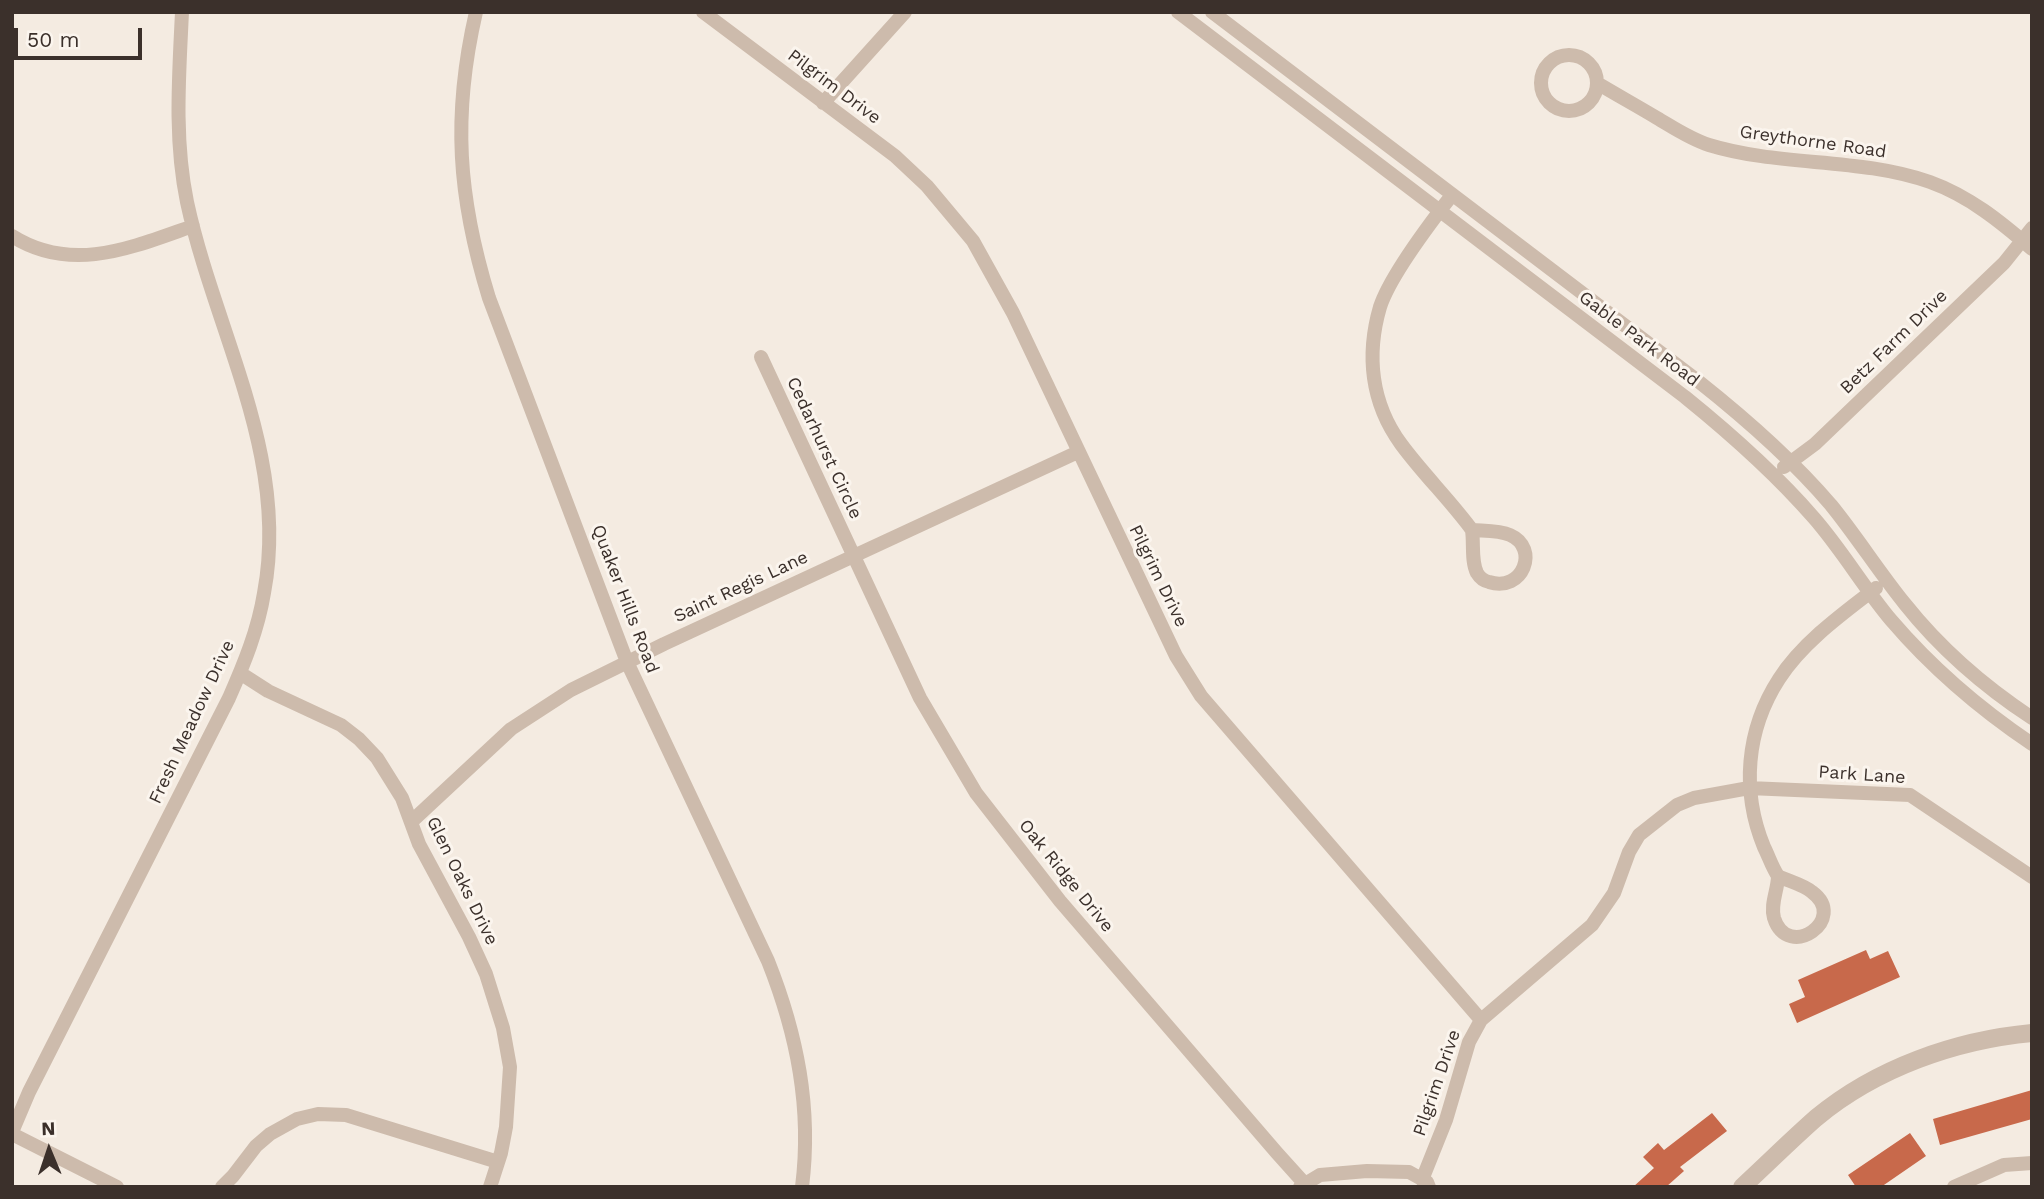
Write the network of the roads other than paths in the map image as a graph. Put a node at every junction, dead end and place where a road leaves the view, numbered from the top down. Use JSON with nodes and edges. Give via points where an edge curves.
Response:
{"nodes":[{"id":1,"x":182,"y":12,"type":"edge"},
{"id":2,"x":476,"y":12,"type":"edge"},
{"id":3,"x":703,"y":12,"type":"edge"},
{"id":4,"x":905,"y":12,"type":"edge"},
{"id":5,"x":1178,"y":12,"type":"edge"},
{"id":6,"x":1212,"y":12,"type":"edge"},
{"id":7,"x":1597,"y":83,"type":"dead end"},
{"id":8,"x":823,"y":103,"type":"junction"},
{"id":9,"x":1452,"y":195,"type":"junction"},
{"id":10,"x":1439,"y":212,"type":"junction"},
{"id":11,"x":193,"y":226,"type":"junction"},
{"id":12,"x":2032,"y":228,"type":"edge"},
{"id":13,"x":12,"y":236,"type":"edge"},
{"id":14,"x":2027,"y":244,"type":"edge"},
{"id":15,"x":761,"y":357,"type":"dead end"},
{"id":16,"x":1079,"y":452,"type":"junction"},
{"id":17,"x":1790,"y":461,"type":"junction"},
{"id":18,"x":1775,"y":476,"type":"junction"},
{"id":19,"x":1472,"y":530,"type":"junction"},
{"id":20,"x":853,"y":556,"type":"junction"},
{"id":21,"x":1887,"y":580,"type":"junction"},
{"id":22,"x":1870,"y":593,"type":"junction"},
{"id":23,"x":627,"y":662,"type":"junction"},
{"id":24,"x":240,"y":673,"type":"junction"},
{"id":25,"x":2032,"y":718,"type":"edge"},
{"id":26,"x":2032,"y":744,"type":"edge"},
{"id":27,"x":1749,"y":788,"type":"junction"},
{"id":28,"x":411,"y":822,"type":"junction"},
{"id":29,"x":1778,"y":876,"type":"junction"},
{"id":30,"x":2032,"y":877,"type":"edge"},
{"id":31,"x":1481,"y":1020,"type":"junction"},
{"id":32,"x":2032,"y":1033,"type":"edge"},
{"id":33,"x":12,"y":1133,"type":"edge"},
{"id":34,"x":498,"y":1162,"type":"junction"},
{"id":35,"x":2032,"y":1163,"type":"edge"},
{"id":36,"x":1976,"y":1182,"type":"edge"},
{"id":37,"x":1426,"y":1183,"type":"edge"},
{"id":38,"x":1302,"y":1185,"type":"edge"},
{"id":39,"x":117,"y":1187,"type":"edge"},
{"id":40,"x":222,"y":1187,"type":"edge"},
{"id":41,"x":490,"y":1187,"type":"edge"},
{"id":42,"x":802,"y":1187,"type":"edge"},
{"id":43,"x":1742,"y":1187,"type":"edge"},
{"id":44,"x":1954,"y":1187,"type":"edge"}],
"edges":[{"from":1,"to":11,"type":"street","name":"Fresh Meadow Drive","via":[[177,127]]},
{"from":2,"to":23,"type":"street","name":"Quaker Hills Road","via":[[461,100],[467,217],[489,298]]},
{"from":3,"to":8,"type":"street","name":"Pilgrim Drive"},
{"from":4,"to":8,"type":"street"},
{"from":5,"to":10,"type":"street","name":"Gable Park Road"},
{"from":6,"to":9,"type":"street","name":"Gable Park Road"},
{"from":7,"to":14,"type":"street","name":"Greythorne Road","via":[[1707,144],[1929,181],[1978,206]]},
{"from":8,"to":16,"type":"street","name":"Pilgrim Drive","via":[[919,178],[973,241]]},
{"from":9,"to":10,"type":"street"},
{"from":9,"to":17,"type":"street","name":"Gable Park Road","via":[[1698,381]]},
{"from":10,"to":18,"type":"street","name":"Gable Park Road","via":[[1685,397]]},
{"from":10,"to":19,"type":"street","via":[[1381,306],[1372,368],[1376,396],[1387,423]]},
{"from":11,"to":13,"type":"street","via":[[84,257],[47,251]]},
{"from":11,"to":24,"type":"street","name":"Fresh Meadow Drive","via":[[253,419],[268,492],[265,590]]},
{"from":12,"to":14,"type":"street","name":"Betz Farm Drive"},
{"from":14,"to":17,"type":"street","name":"Betz Farm Drive","via":[[1825,435]]},
{"from":15,"to":20,"type":"street","name":"Cedarhurst Circle"},
{"from":16,"to":20,"type":"street","name":"Saint Regis Lane"},
{"from":16,"to":31,"type":"street","name":"Pilgrim Drive","via":[[1176,656],[1201,696]]},
{"from":17,"to":18,"type":"street","name":"Betz Farm Drive"},
{"from":17,"to":21,"type":"street","name":"Gable Park Road","via":[[1832,506]]},
{"from":18,"to":22,"type":"street","name":"Gable Park Road","via":[[1815,519]]},
{"from":19,"to":19,"type":"street","via":[[1512,536],[1522,545],[1525,557],[1520,575],[1499,585],[1483,580],[1476,573]]},
{"from":20,"to":23,"type":"street","name":"Saint Regis Lane"},
{"from":20,"to":38,"type":"street","name":"Oak Ridge Drive","via":[[920,698],[976,793],[1060,901]]},
{"from":21,"to":22,"type":"street"},
{"from":21,"to":25,"type":"street","name":"Gable Park Road","via":[[1929,632]]},
{"from":22,"to":26,"type":"street","name":"Gable Park Road","via":[[1914,646],[1954,684]]},
{"from":22,"to":27,"type":"street","via":[[1802,650],[1780,678],[1755,734]]},
{"from":23,"to":28,"type":"street","name":"Saint Regis Lane","via":[[571,690],[511,729]]},
{"from":23,"to":42,"type":"street","name":"Quaker Hills Road","via":[[781,994],[799,1062],[804,1103]]},
{"from":24,"to":28,"type":"street","name":"Glen Oaks Drive","via":[[341,724],[359,739],[391,777]]},
{"from":24,"to":33,"type":"street","name":"Fresh Meadow Drive"},
{"from":27,"to":29,"type":"street","via":[[1756,826]]},
{"from":27,"to":30,"type":"street","name":"Park Lane","via":[[1910,795]]},
{"from":27,"to":31,"type":"street","name":"Park Lane","via":[[1694,798],[1657,819],[1629,852],[1604,912]]},
{"from":28,"to":34,"type":"street","name":"Glen Oaks Drive","via":[[486,974],[503,1028],[510,1067],[506,1127]]},
{"from":29,"to":29,"type":"street","via":[[1773,914],[1782,932],[1800,937],[1816,930],[1824,916],[1821,900]]},
{"from":31,"to":37,"type":"street","name":"Pilgrim Drive","via":[[1469,1042]]},
{"from":32,"to":43,"type":"street","via":[[1951,1049],[1875,1081],[1818,1117]]},
{"from":33,"to":39,"type":"street"},
{"from":34,"to":40,"type":"street","via":[[346,1115],[318,1114],[270,1134]]},
{"from":34,"to":41,"type":"street","name":"Glen Oaks Drive"},
{"from":35,"to":36,"type":"street","via":[[2004,1165]]},
{"from":36,"to":44,"type":"street"},
{"from":37,"to":38,"type":"street","via":[[1409,1172],[1367,1171],[1320,1175]]}]}
